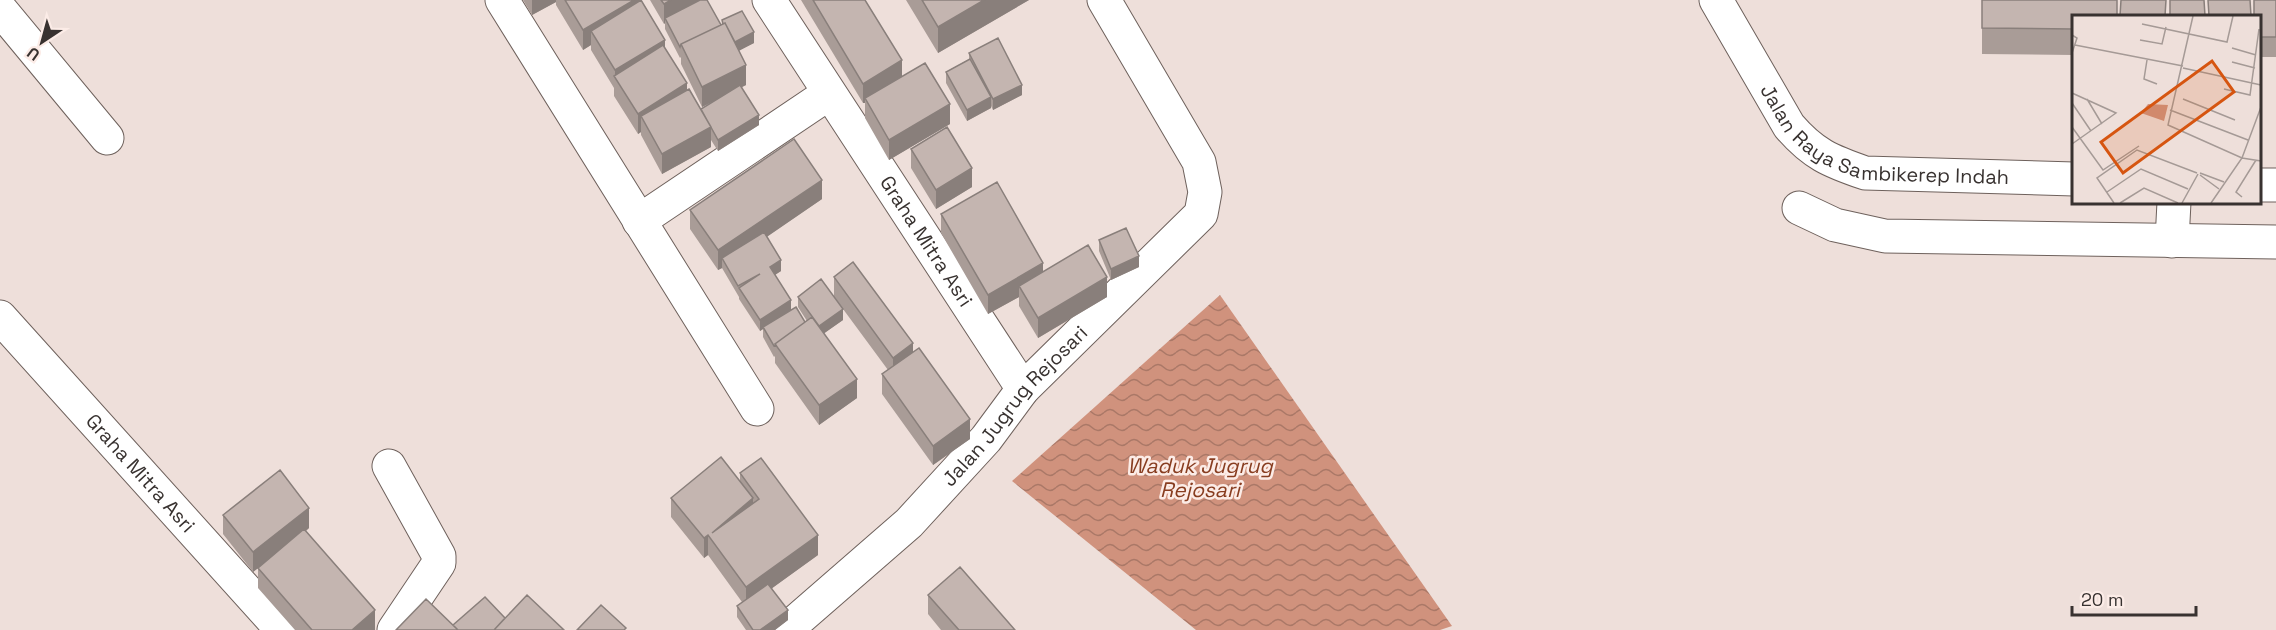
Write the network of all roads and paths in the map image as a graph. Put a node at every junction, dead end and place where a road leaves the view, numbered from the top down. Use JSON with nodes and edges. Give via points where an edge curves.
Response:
{"nodes":[{"id":1,"x":502,"y":0,"type":"edge"},
{"id":2,"x":769,"y":0,"type":"edge"},
{"id":3,"x":1104,"y":0,"type":"edge"},
{"id":4,"x":1716,"y":0,"type":"edge"},
{"id":5,"x":0,"y":9,"type":"edge"},
{"id":6,"x":828,"y":94,"type":"junction"},
{"id":7,"x":107,"y":138,"type":"dead end"},
{"id":8,"x":2072,"y":179,"type":"edge"},
{"id":9,"x":2174,"y":204,"type":"edge"},
{"id":10,"x":1799,"y":208,"type":"dead end"},
{"id":11,"x":639,"y":220,"type":"junction"},
{"id":12,"x":2172,"y":242,"type":"junction"},
{"id":13,"x":2276,"y":242,"type":"edge"},
{"id":14,"x":0,"y":317,"type":"edge"},
{"id":15,"x":1023,"y":389,"type":"junction"},
{"id":16,"x":757,"y":409,"type":"dead end"},
{"id":17,"x":389,"y":466,"type":"dead end"},
{"id":18,"x":282,"y":630,"type":"edge"},
{"id":19,"x":394,"y":630,"type":"edge"},
{"id":20,"x":786,"y":630,"type":"edge"}],
"edges":[{"from":1,"to":11,"type":"street"},
{"from":2,"to":6,"type":"street","name":"Graha Mitra Asri"},
{"from":3,"to":15,"type":"street","name":"Jalan Jugrug Rejosari","via":[[1199,162],[1205,192],[1201,214]]},
{"from":4,"to":8,"type":"street","name":"Jalan Raya Sambikerep Indah","via":[[1789,126],[1805,144],[1834,162],[1864,173]]},
{"from":5,"to":7,"type":"street"},
{"from":6,"to":11,"type":"street"},
{"from":6,"to":15,"type":"street","name":"Graha Mitra Asri"},
{"from":9,"to":12,"type":"street"},
{"from":10,"to":12,"type":"street","via":[[1835,225],[1885,236]]},
{"from":11,"to":16,"type":"street"},
{"from":12,"to":13,"type":"street"},
{"from":14,"to":18,"type":"street","name":"Graha Mitra Asri"},
{"from":15,"to":20,"type":"street","name":"Jalan Jugrug Rejosari","via":[[986,439],[909,523]]},
{"from":17,"to":19,"type":"street","via":[[439,556],[439,563]]}]}
